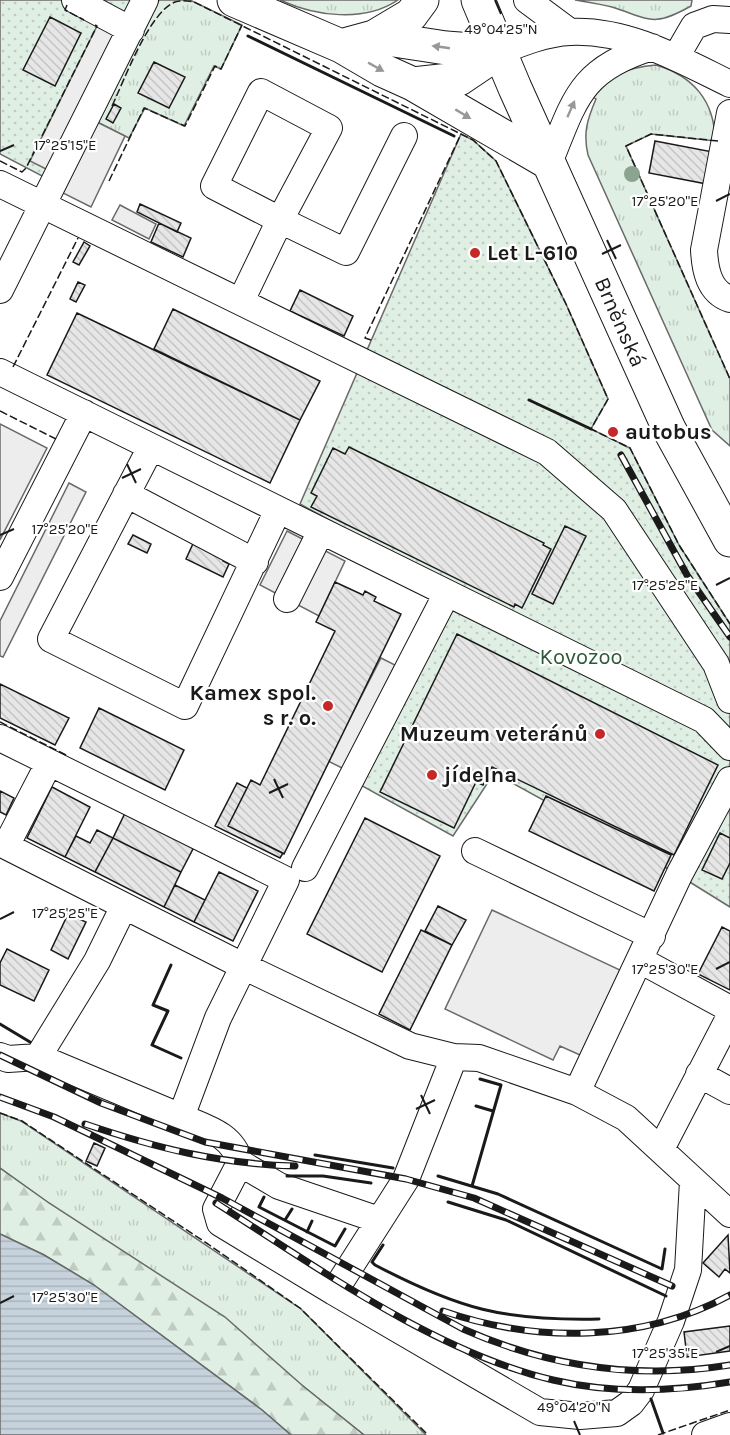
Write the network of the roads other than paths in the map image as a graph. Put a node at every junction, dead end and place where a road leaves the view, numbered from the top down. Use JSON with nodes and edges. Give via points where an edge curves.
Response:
{"nodes":[{"id":1,"x":75,"y":0,"type":"edge"},
{"id":2,"x":145,"y":0,"type":"edge"},
{"id":3,"x":234,"y":0,"type":"edge"},
{"id":4,"x":422,"y":0,"type":"edge"},
{"id":5,"x":478,"y":0,"type":"edge"},
{"id":6,"x":527,"y":0,"type":"edge"},
{"id":7,"x":730,"y":20,"type":"edge"},
{"id":8,"x":131,"y":30,"type":"junction"},
{"id":9,"x":570,"y":32,"type":"junction"},
{"id":10,"x":374,"y":37,"type":"junction"},
{"id":11,"x":341,"y":46,"type":"junction"},
{"id":12,"x":652,"y":47,"type":"junction"},
{"id":13,"x":499,"y":52,"type":"junction"},
{"id":14,"x":676,"y":57,"type":"junction"},
{"id":15,"x":413,"y":84,"type":"junction"},
{"id":16,"x":730,"y":84,"type":"edge"},
{"id":17,"x":730,"y":113,"type":"edge"},
{"id":18,"x":404,"y":136,"type":"dead end"},
{"id":19,"x":549,"y":164,"type":"junction"},
{"id":20,"x":0,"y":183,"type":"edge"},
{"id":21,"x":44,"y":205,"type":"junction"},
{"id":22,"x":280,"y":220,"type":"junction"},
{"id":23,"x":0,"y":290,"type":"edge"},
{"id":24,"x":730,"y":299,"type":"edge"},
{"id":25,"x":241,"y":301,"type":"junction"},
{"id":26,"x":0,"y":372,"type":"edge"},
{"id":27,"x":84,"y":413,"type":"junction"},
{"id":28,"x":151,"y":447,"type":"junction"},
{"id":29,"x":126,"y":495,"type":"junction"},
{"id":30,"x":278,"y":510,"type":"junction"},
{"id":31,"x":321,"y":531,"type":"junction"},
{"id":32,"x":730,"y":540,"type":"edge"},
{"id":33,"x":255,"y":562,"type":"junction"},
{"id":34,"x":0,"y":577,"type":"edge"},
{"id":35,"x":446,"y":595,"type":"junction"},
{"id":36,"x":287,"y":598,"type":"dead end"},
{"id":37,"x":730,"y":700,"type":"edge"},
{"id":38,"x":0,"y":738,"type":"edge"},
{"id":39,"x":730,"y":747,"type":"edge"},
{"id":40,"x":49,"y":763,"type":"junction"},
{"id":41,"x":729,"y":786,"type":"edge"},
{"id":42,"x":475,"y":851,"type":"dead end"},
{"id":43,"x":305,"y":868,"type":"dead end"},
{"id":44,"x":124,"y":906,"type":"junction"},
{"id":45,"x":652,"y":936,"type":"junction"},
{"id":46,"x":640,"y":960,"type":"junction"},
{"id":47,"x":243,"y":966,"type":"junction"},
{"id":48,"x":730,"y":1009,"type":"edge"},
{"id":49,"x":730,"y":1016,"type":"edge"},
{"id":50,"x":0,"y":1056,"type":"edge"},
{"id":51,"x":38,"y":1057,"type":"junction"},
{"id":52,"x":454,"y":1057,"type":"junction"},
{"id":53,"x":699,"y":1074,"type":"junction"},
{"id":54,"x":730,"y":1091,"type":"edge"},
{"id":55,"x":577,"y":1092,"type":"junction"},
{"id":56,"x":181,"y":1117,"type":"junction"},
{"id":57,"x":661,"y":1149,"type":"junction"},
{"id":58,"x":240,"y":1163,"type":"junction"},
{"id":59,"x":693,"y":1181,"type":"junction"},
{"id":60,"x":730,"y":1214,"type":"edge"},
{"id":61,"x":379,"y":1220,"type":"junction"},
{"id":62,"x":334,"y":1292,"type":"junction"},
{"id":63,"x":730,"y":1426,"type":"edge"},
{"id":64,"x":705,"y":1435,"type":"edge"}],
"edges":[{"from":1,"to":8,"type":"street"},
{"from":2,"to":8,"type":"street"},
{"from":3,"to":11,"type":"main road"},
{"from":4,"to":10,"type":"main road","via":[[411,15]]},
{"from":5,"to":13,"type":"main road","name":"Brněnská"},
{"from":6,"to":9,"type":"street"},
{"from":7,"to":14,"type":"street","via":[[712,19],[694,26]]},
{"from":8,"to":21,"type":"street"},
{"from":9,"to":12,"type":"street","via":[[613,36]]},
{"from":9,"to":13,"type":"street","via":[[534,39]]},
{"from":10,"to":11,"type":"main road"},
{"from":13,"to":10,"type":"main road","one_way":true},
{"from":11,"to":15,"type":"main road","one_way":true},
{"from":12,"to":14,"type":"street"},
{"from":19,"to":12,"type":"street","one_way":true,"via":[[585,84],[610,63]]},
{"from":13,"to":15,"type":"main road","via":[[459,79]]},
{"from":13,"to":19,"type":"main road","name":"Brněnská"},
{"from":14,"to":16,"type":"street"},
{"from":15,"to":19,"type":"main road","one_way":true},
{"from":17,"to":24,"type":"street","via":[[704,250],[705,269],[713,286]]},
{"from":18,"to":22,"type":"street","via":[[346,252]]},
{"from":19,"to":32,"type":"main road","name":"Brněnská","via":[[669,429]]},
{"from":20,"to":21,"type":"street"},
{"from":21,"to":23,"type":"street"},
{"from":21,"to":25,"type":"street"},
{"from":22,"to":22,"type":"street","via":[[214,186],[261,92],[329,128]]},
{"from":22,"to":25,"type":"street"},
{"from":25,"to":37,"type":"street","via":[[547,452],[614,510],[716,664]]},
{"from":26,"to":27,"type":"street"},
{"from":27,"to":28,"type":"street"},
{"from":27,"to":34,"type":"street"},
{"from":28,"to":29,"type":"street"},
{"from":28,"to":30,"type":"street"},
{"from":29,"to":33,"type":"street"},
{"from":29,"to":33,"type":"street","via":[[51,639],[185,706]]},
{"from":30,"to":31,"type":"street"},
{"from":30,"to":33,"type":"street"},
{"from":31,"to":35,"type":"street"},
{"from":31,"to":36,"type":"street"},
{"from":35,"to":39,"type":"street","via":[[704,720]]},
{"from":35,"to":43,"type":"street"},
{"from":38,"to":40,"type":"street"},
{"from":40,"to":44,"type":"street","via":[[6,846]]},
{"from":40,"to":47,"type":"street","via":[[286,880]]},
{"from":41,"to":45,"type":"street","via":[[680,873]]},
{"from":42,"to":45,"type":"street"},
{"from":44,"to":47,"type":"street"},
{"from":44,"to":51,"type":"street","via":[[97,961]]},
{"from":45,"to":46,"type":"street"},
{"from":46,"to":48,"type":"street"},
{"from":46,"to":55,"type":"street"},
{"from":47,"to":52,"type":"street","via":[[410,1046]]},
{"from":47,"to":56,"type":"street","via":[[218,1018]]},
{"from":49,"to":53,"type":"street"},
{"from":50,"to":51,"type":"street"},
{"from":51,"to":56,"type":"street"},
{"from":52,"to":55,"type":"street","via":[[479,1058]]},
{"from":52,"to":61,"type":"street","via":[[406,1179]]},
{"from":53,"to":54,"type":"street"},
{"from":53,"to":57,"type":"street"},
{"from":55,"to":57,"type":"street","via":[[626,1118]]},
{"from":56,"to":58,"type":"street","via":[[227,1139],[237,1149]]},
{"from":57,"to":59,"type":"street"},
{"from":58,"to":61,"type":"street","via":[[279,1186]]},
{"from":58,"to":62,"type":"street","via":[[216,1209],[220,1222]]},
{"from":59,"to":60,"type":"street"},
{"from":59,"to":62,"type":"street","via":[[688,1270],[641,1390],[631,1404],[617,1413],[580,1416],[540,1412]]},
{"from":61,"to":62,"type":"street"},
{"from":63,"to":64,"type":"street"}]}
